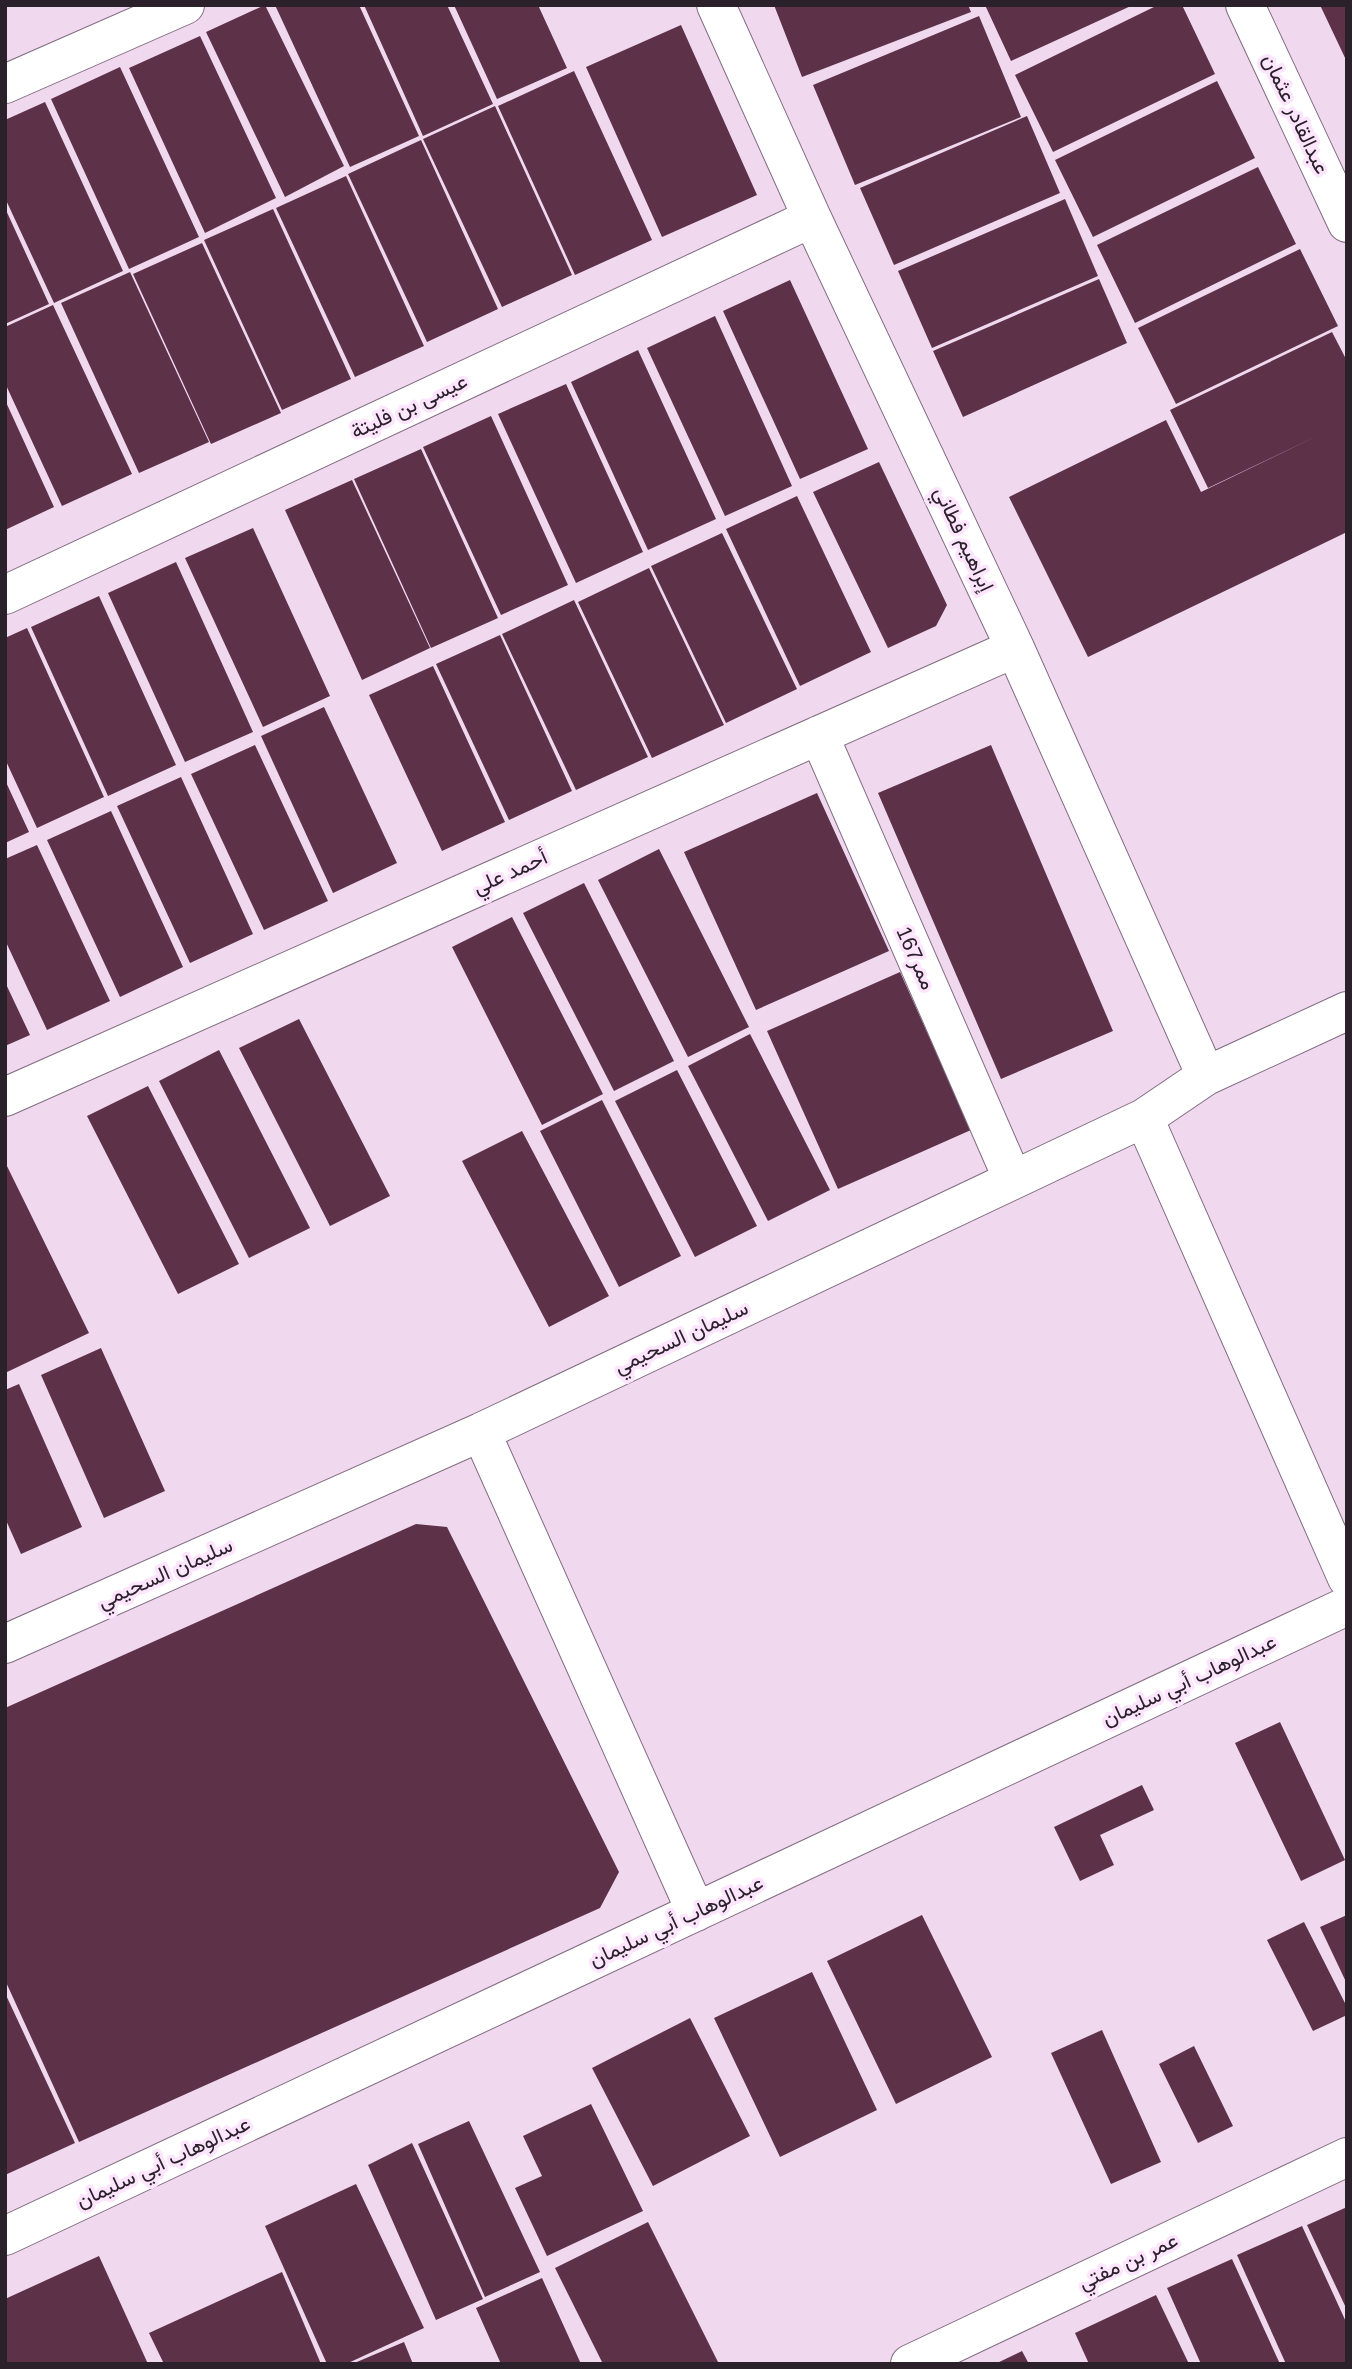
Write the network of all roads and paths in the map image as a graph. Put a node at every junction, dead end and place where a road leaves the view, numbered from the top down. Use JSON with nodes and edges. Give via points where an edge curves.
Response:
{"nodes":[{"id":1,"x":185,"y":5,"type":"edge"},
{"id":2,"x":716,"y":5,"type":"edge"},
{"id":3,"x":1245,"y":5,"type":"edge"},
{"id":4,"x":5,"y":84,"type":"edge"},
{"id":5,"x":812,"y":218,"type":"junction"},
{"id":6,"x":1347,"y":223,"type":"edge"},
{"id":7,"x":5,"y":594,"type":"edge"},
{"id":8,"x":1015,"y":648,"type":"junction"},
{"id":9,"x":819,"y":735,"type":"junction"},
{"id":10,"x":1347,"y":1011,"type":"edge"},
{"id":11,"x":1206,"y":1076,"type":"junction"},
{"id":12,"x":5,"y":1097,"type":"edge"},
{"id":13,"x":1144,"y":1118,"type":"junction"},
{"id":14,"x":1013,"y":1180,"type":"junction"},
{"id":15,"x":481,"y":1432,"type":"junction"},
{"id":16,"x":1347,"y":1578,"type":"edge"},
{"id":17,"x":1347,"y":1606,"type":"edge"},
{"id":18,"x":5,"y":1644,"type":"edge"},
{"id":19,"x":696,"y":1912,"type":"junction"},
{"id":20,"x":1347,"y":2157,"type":"edge"},
{"id":21,"x":5,"y":2236,"type":"edge"},
{"id":22,"x":910,"y":2364,"type":"edge"}],
"edges":[{"from":1,"to":4,"type":"street"},
{"from":2,"to":5,"type":"street","name":"إبراهيم فطاني"},
{"from":3,"to":6,"type":"street","name":"عبدالقادر عثمان"},
{"from":5,"to":7,"type":"street","name":"عيسى بن فليتة"},
{"from":5,"to":8,"type":"street","name":"إبراهيم فطاني"},
{"from":8,"to":9,"type":"street","name":"أحمد علي"},
{"from":8,"to":11,"type":"street","name":"إبراهيم فطاني"},
{"from":9,"to":12,"type":"street","name":"أحمد علي"},
{"from":9,"to":14,"type":"street","name":"ممر167"},
{"from":10,"to":11,"type":"street","name":"سليمان السحيمي"},
{"from":11,"to":13,"type":"street","name":"سليمان السحيمي"},
{"from":13,"to":14,"type":"street","name":"سليمان السحيمي"},
{"from":13,"to":16,"type":"street"},
{"from":14,"to":15,"type":"street","name":"سليمان السحيمي"},
{"from":15,"to":18,"type":"street","name":"سليمان السحيمي"},
{"from":15,"to":19,"type":"street"},
{"from":17,"to":19,"type":"street","name":"عبدالوهاب أبي سليمان"},
{"from":19,"to":21,"type":"street","name":"عبدالوهاب أبي سليمان"},
{"from":20,"to":22,"type":"street","name":"عمر بن مفتي"}]}
